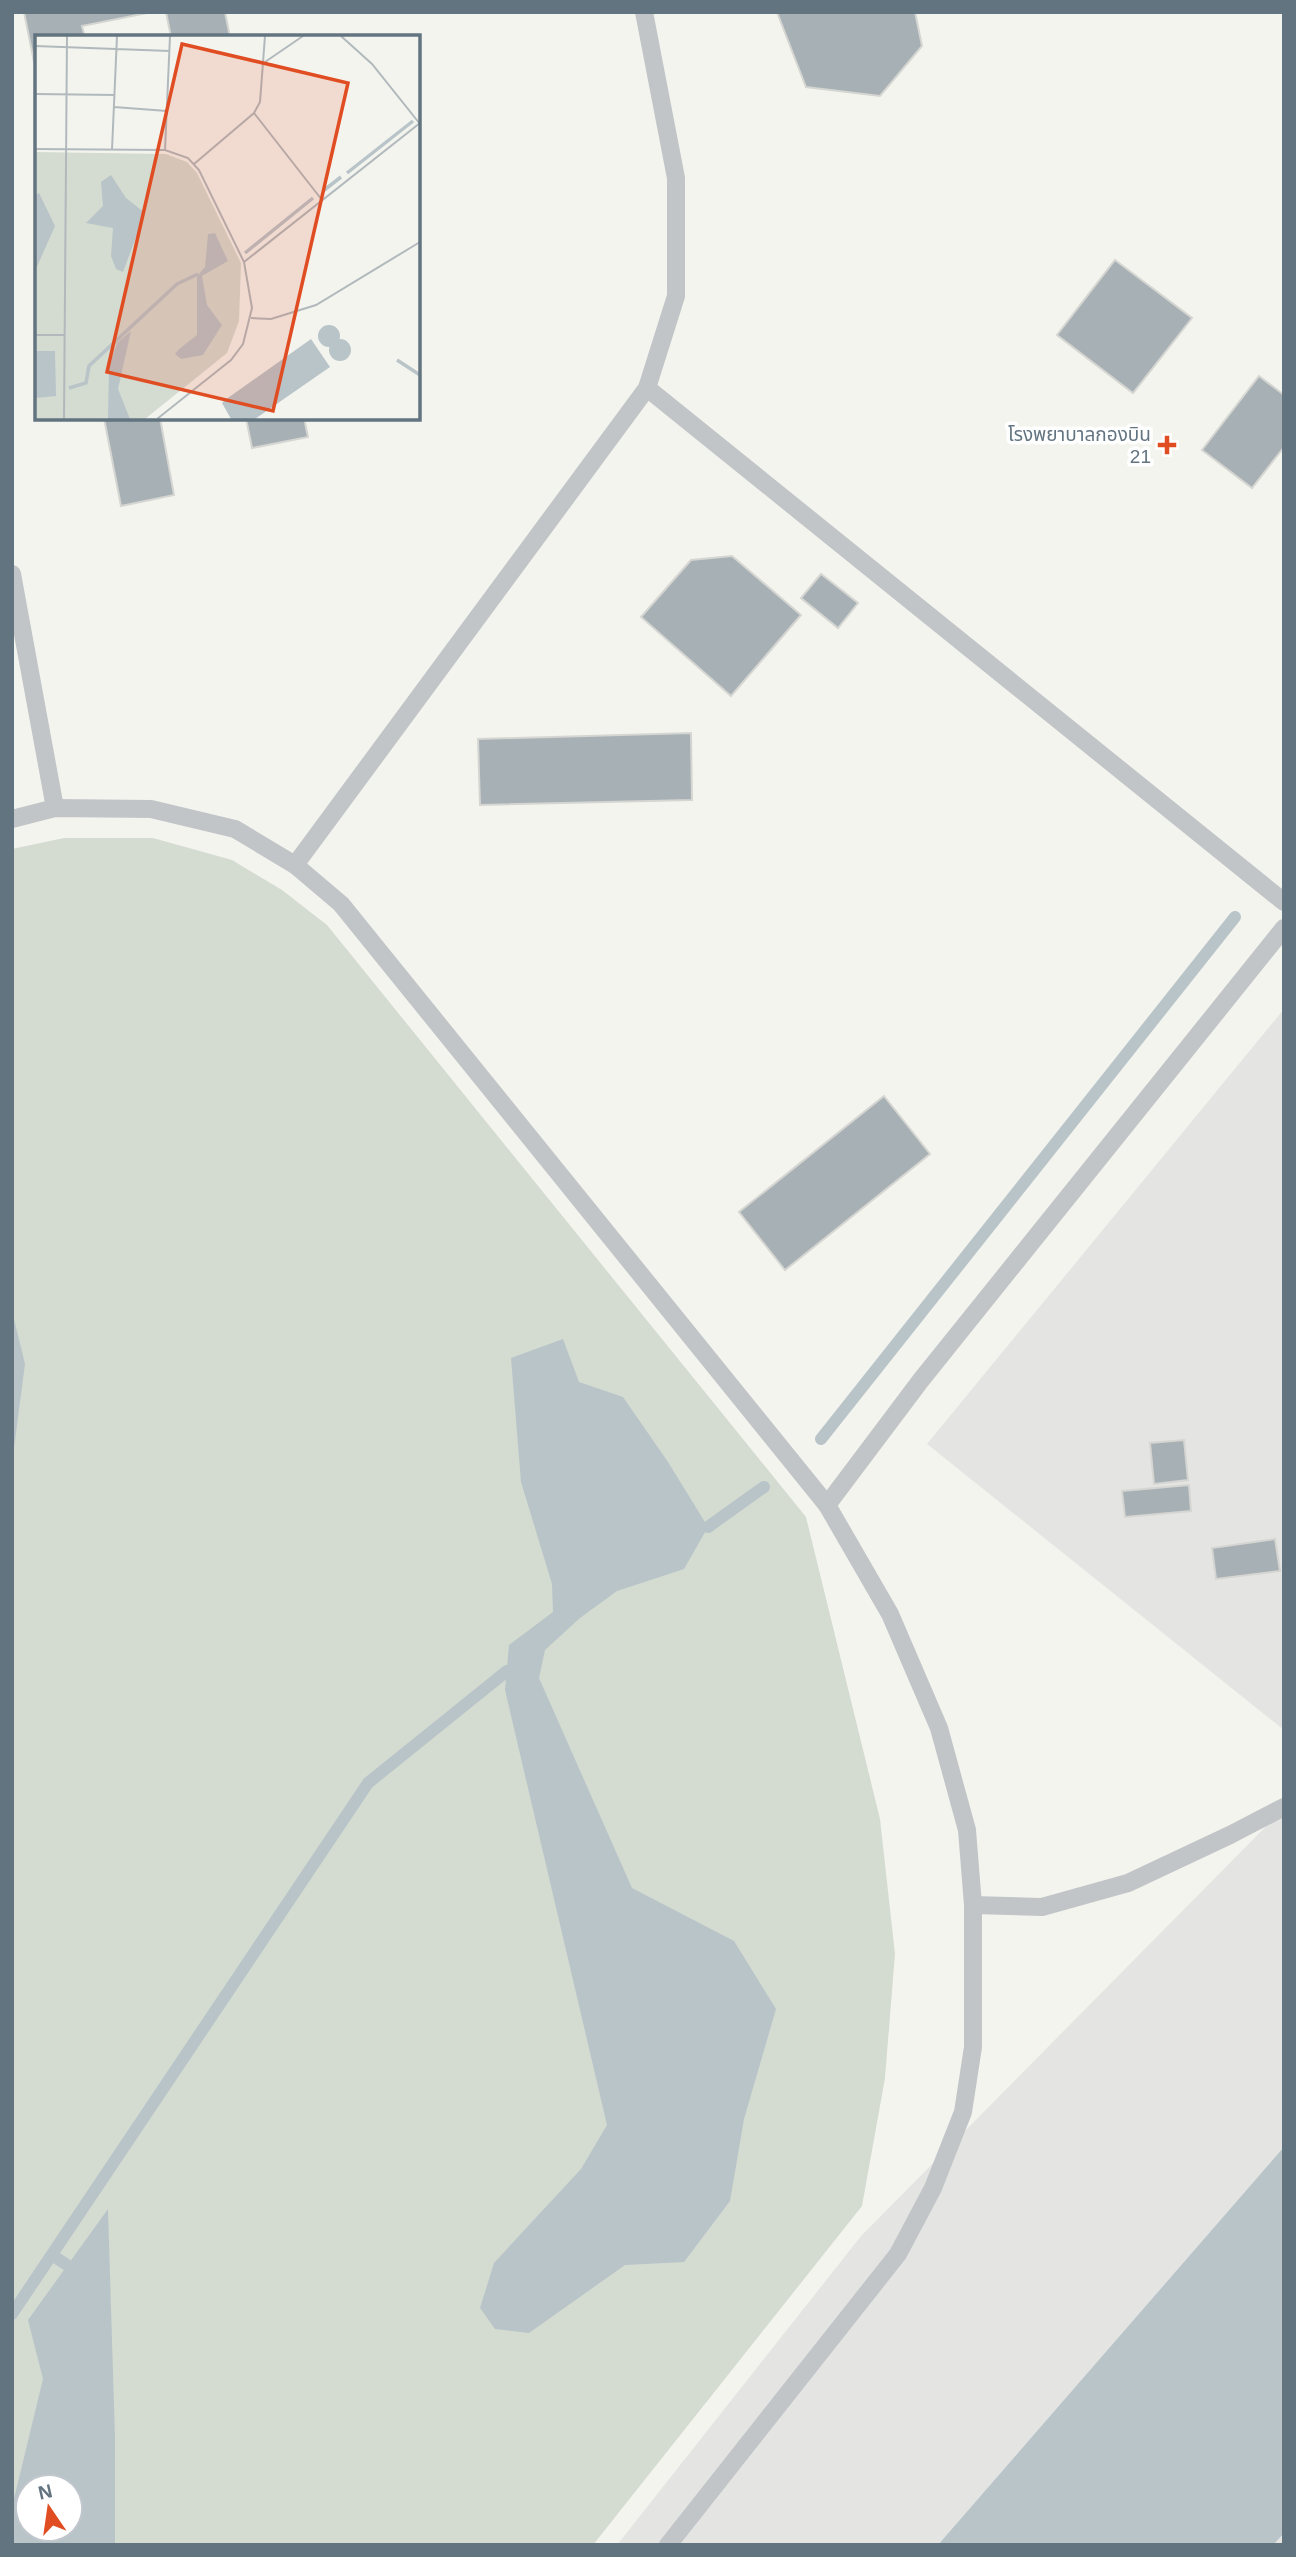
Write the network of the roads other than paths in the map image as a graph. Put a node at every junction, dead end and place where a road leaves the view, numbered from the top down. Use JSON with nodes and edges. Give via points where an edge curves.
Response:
{"nodes":[{"id":1,"x":644,"y":12,"type":"edge"},
{"id":2,"x":647,"y":388,"type":"junction"},
{"id":3,"x":12,"y":574,"type":"edge"},
{"id":4,"x":55,"y":808,"type":"junction"},
{"id":5,"x":12,"y":819,"type":"edge"},
{"id":6,"x":295,"y":865,"type":"junction"},
{"id":7,"x":1284,"y":902,"type":"edge"},
{"id":8,"x":1284,"y":928,"type":"edge"},
{"id":9,"x":827,"y":1505,"type":"junction"},
{"id":10,"x":1284,"y":1807,"type":"edge"},
{"id":11,"x":973,"y":1905,"type":"junction"},
{"id":12,"x":668,"y":2545,"type":"edge"}],
"edges":[{"from":1,"to":2,"type":"lane","via":[[676,178],[676,296]]},
{"from":2,"to":6,"type":"lane"},
{"from":2,"to":7,"type":"lane"},
{"from":3,"to":4,"type":"lane"},
{"from":4,"to":5,"type":"lane"},
{"from":4,"to":6,"type":"lane","via":[[151,809],[235,829]]},
{"from":6,"to":9,"type":"lane","via":[[341,904]]},
{"from":8,"to":9,"type":"lane","via":[[930,1369]]},
{"from":9,"to":11,"type":"lane","via":[[890,1614],[939,1728],[967,1830]]},
{"from":10,"to":11,"type":"lane","via":[[1128,1883],[1042,1907]]},
{"from":11,"to":12,"type":"lane","via":[[973,2047],[963,2112],[933,2188],[898,2254]]}]}
